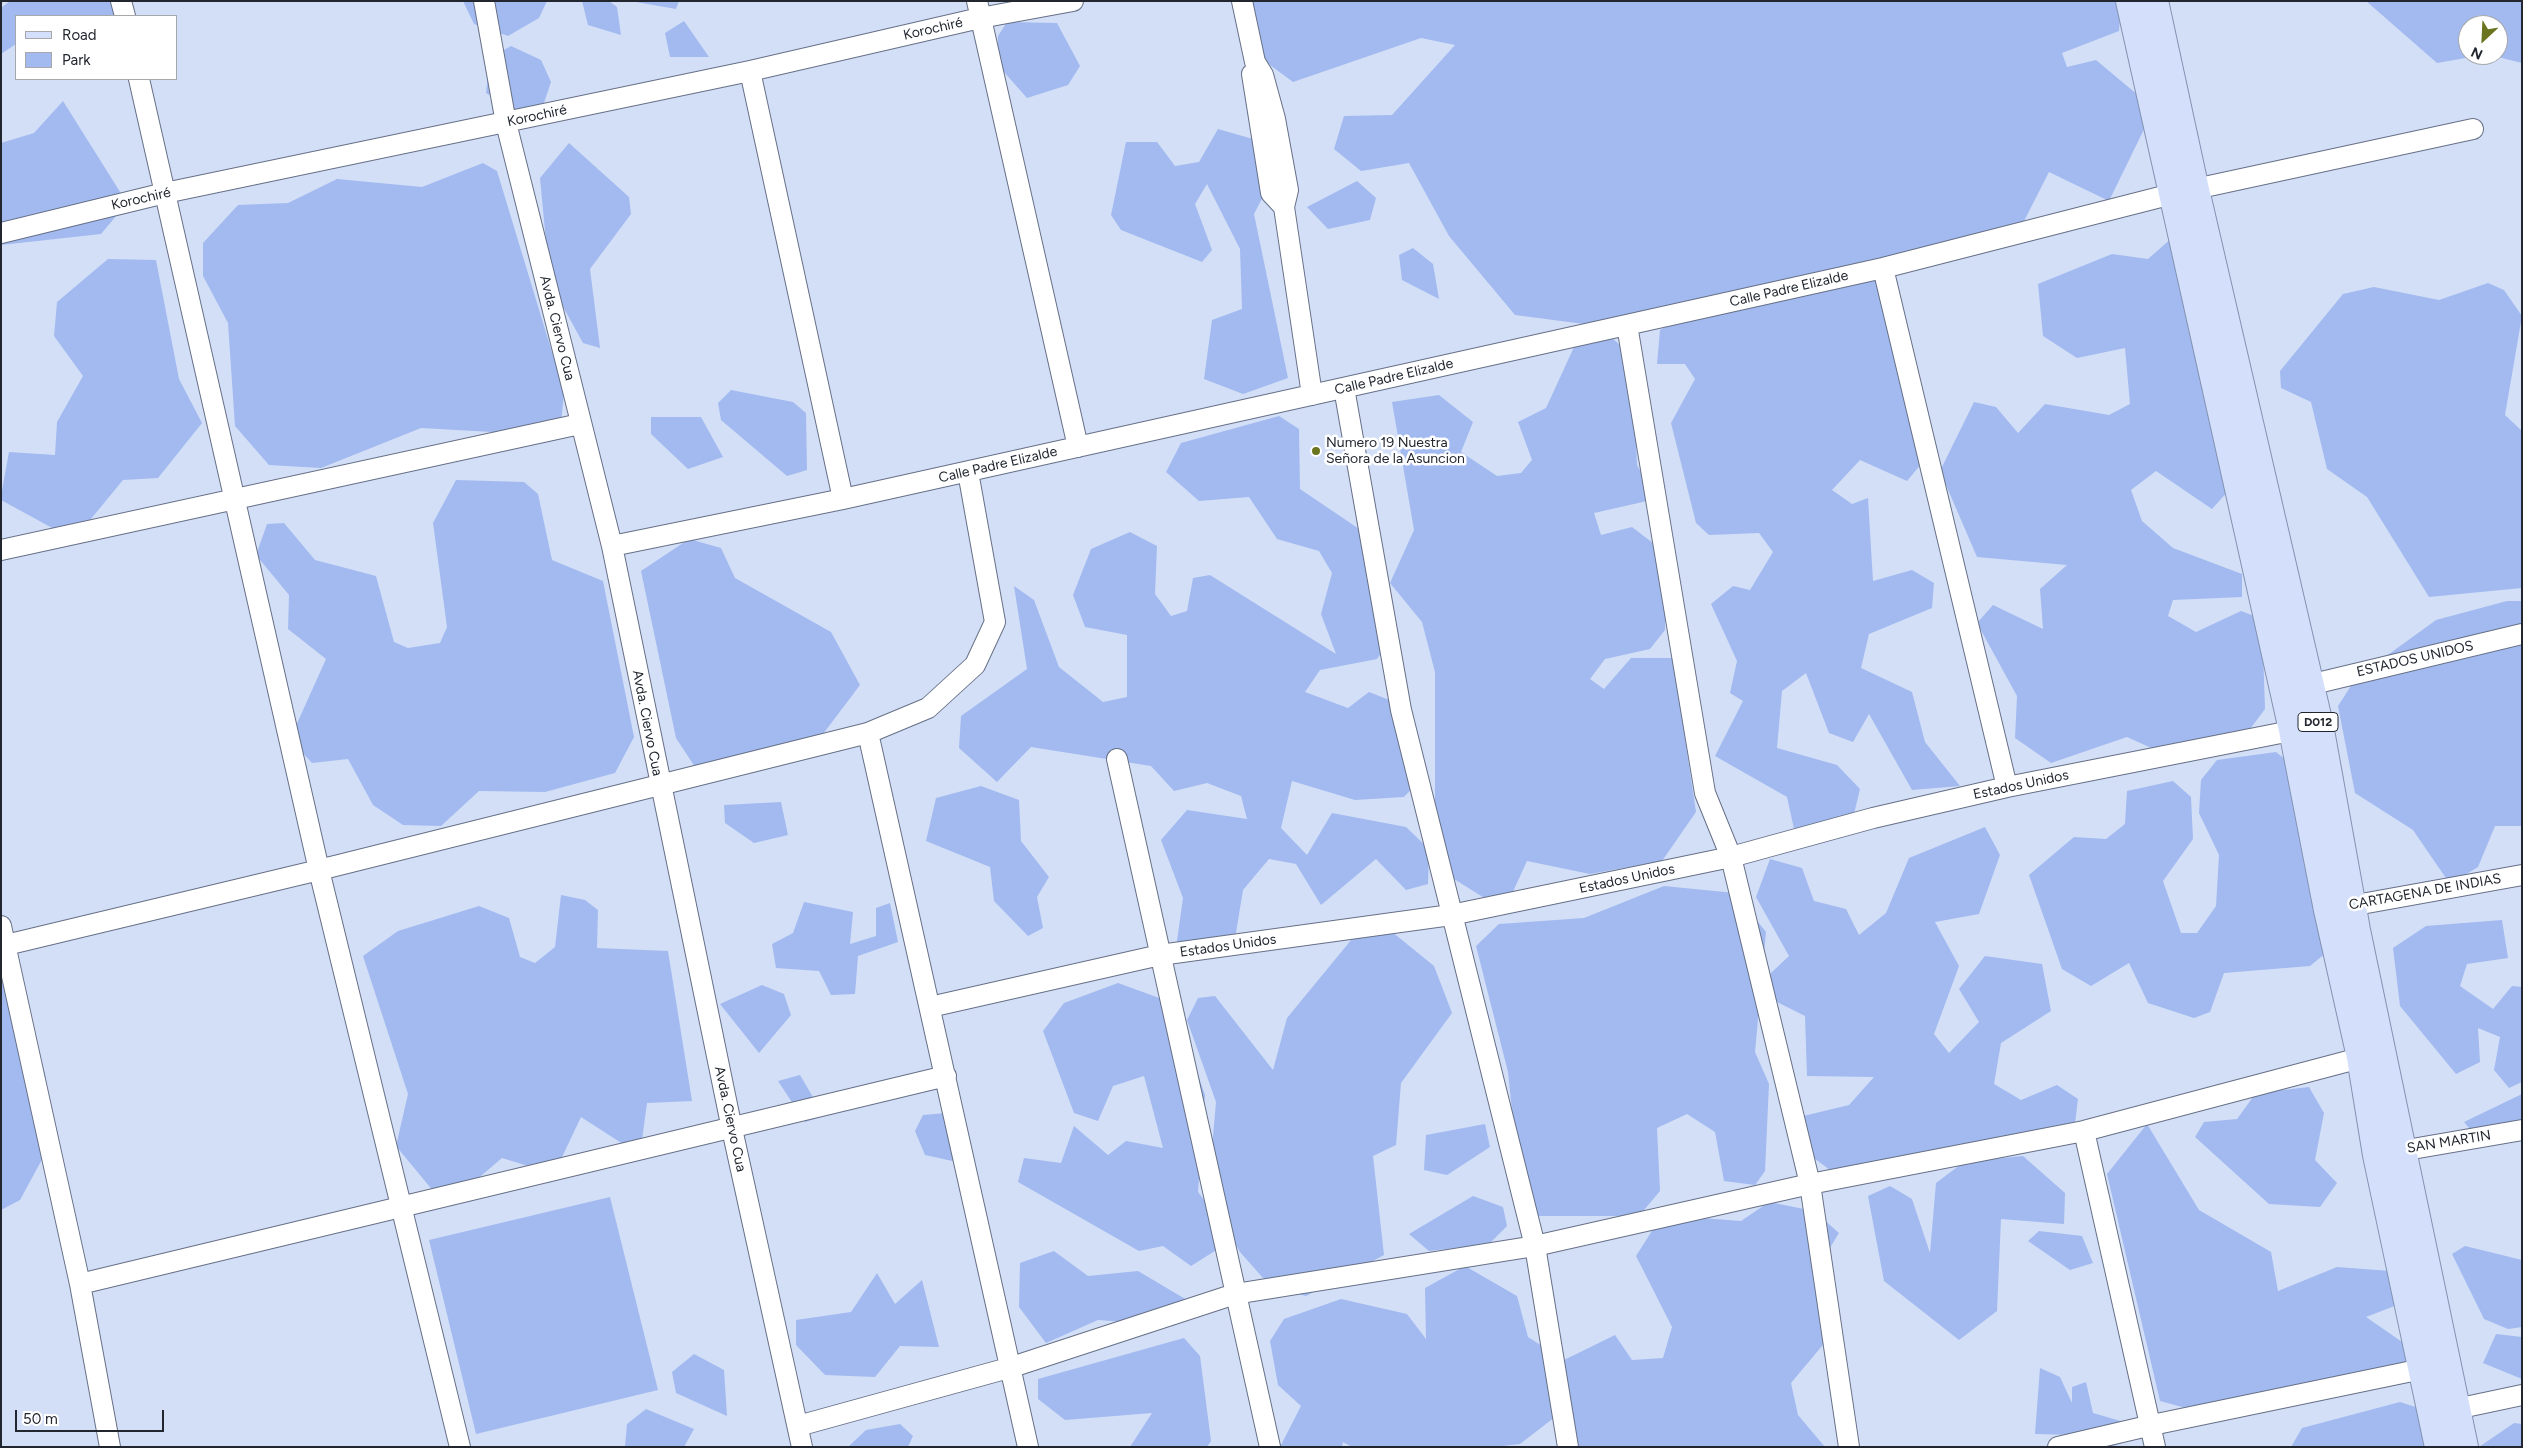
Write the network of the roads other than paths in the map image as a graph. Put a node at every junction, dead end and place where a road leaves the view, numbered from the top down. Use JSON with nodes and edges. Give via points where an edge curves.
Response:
{"nodes":[{"id":1,"x":121,"y":1,"type":"edge"},
{"id":2,"x":484,"y":1,"type":"edge"},
{"id":3,"x":1073,"y":1,"type":"edge"},
{"id":4,"x":1242,"y":1,"type":"edge"},
{"id":5,"x":2130,"y":1,"type":"edge"},
{"id":6,"x":2154,"y":1,"type":"edge"},
{"id":7,"x":978,"y":10,"type":"edge"},
{"id":8,"x":124,"y":15,"type":"edge"},
{"id":9,"x":750,"y":71,"type":"junction"},
{"id":10,"x":139,"y":80,"type":"edge"},
{"id":11,"x":506,"y":123,"type":"junction"},
{"id":12,"x":2473,"y":129,"type":"dead end"},
{"id":13,"x":2184,"y":192,"type":"junction"},
{"id":14,"x":165,"y":193,"type":"junction"},
{"id":15,"x":1,"y":233,"type":"edge"},
{"id":16,"x":1882,"y":268,"type":"junction"},
{"id":17,"x":1626,"y":325,"type":"junction"},
{"id":18,"x":1344,"y":388,"type":"junction"},
{"id":19,"x":1312,"y":395,"type":"junction"},
{"id":20,"x":580,"y":424,"type":"junction"},
{"id":21,"x":1078,"y":447,"type":"junction"},
{"id":22,"x":968,"y":472,"type":"junction"},
{"id":23,"x":843,"y":499,"type":"junction"},
{"id":24,"x":235,"y":500,"type":"junction"},
{"id":25,"x":612,"y":546,"type":"junction"},
{"id":26,"x":1,"y":550,"type":"edge"},
{"id":27,"x":2522,"y":634,"type":"edge"},
{"id":28,"x":2309,"y":685,"type":"junction"},
{"id":29,"x":2306,"y":728,"type":"junction"},
{"id":30,"x":868,"y":733,"type":"junction"},
{"id":31,"x":1117,"y":759,"type":"dead end"},
{"id":32,"x":660,"y":785,"type":"junction"},
{"id":33,"x":2008,"y":787,"type":"junction"},
{"id":34,"x":1731,"y":857,"type":"junction"},
{"id":35,"x":319,"y":870,"type":"junction"},
{"id":36,"x":2522,"y":875,"type":"edge"},
{"id":37,"x":2340,"y":908,"type":"junction"},
{"id":38,"x":1450,"y":915,"type":"junction"},
{"id":39,"x":3,"y":936,"type":"edge"},
{"id":40,"x":1160,"y":955,"type":"junction"},
{"id":41,"x":930,"y":1006,"type":"junction"},
{"id":42,"x":2371,"y":1055,"type":"junction"},
{"id":43,"x":946,"y":1076,"type":"junction"},
{"id":44,"x":732,"y":1129,"type":"junction"},
{"id":45,"x":2522,"y":1130,"type":"edge"},
{"id":46,"x":2084,"y":1131,"type":"junction"},
{"id":47,"x":2390,"y":1152,"type":"junction"},
{"id":48,"x":1810,"y":1184,"type":"junction"},
{"id":49,"x":403,"y":1207,"type":"junction"},
{"id":50,"x":1535,"y":1246,"type":"junction"},
{"id":51,"x":80,"y":1284,"type":"junction"},
{"id":52,"x":1235,"y":1294,"type":"junction"},
{"id":53,"x":1012,"y":1367,"type":"junction"},
{"id":54,"x":2422,"y":1369,"type":"junction"},
{"id":55,"x":2522,"y":1396,"type":"edge"},
{"id":56,"x":2456,"y":1409,"type":"junction"},
{"id":57,"x":2152,"y":1425,"type":"junction"},
{"id":58,"x":798,"y":1426,"type":"junction"},
{"id":59,"x":110,"y":1447,"type":"edge"},
{"id":60,"x":460,"y":1447,"type":"edge"},
{"id":61,"x":802,"y":1447,"type":"edge"},
{"id":62,"x":1028,"y":1447,"type":"edge"},
{"id":63,"x":1270,"y":1447,"type":"edge"},
{"id":64,"x":1568,"y":1447,"type":"edge"},
{"id":65,"x":1849,"y":1447,"type":"edge"},
{"id":66,"x":2058,"y":1447,"type":"edge"},
{"id":67,"x":2155,"y":1447,"type":"edge"},
{"id":68,"x":2438,"y":1447,"type":"edge"},
{"id":69,"x":2464,"y":1447,"type":"edge"}],
"edges":[{"from":1,"to":8,"type":"street"},
{"from":2,"to":11,"type":"street","name":"Avda. Ciervo Cua"},
{"from":3,"to":7,"type":"street","name":"Korochiré"},
{"from":4,"to":19,"type":"street","via":[[1255,62],[1252,77],[1271,193],[1284,207]]},
{"from":5,"to":13,"type":"main road","number":"D012"},
{"from":6,"to":13,"type":"main road","number":"D012"},
{"from":7,"to":9,"type":"street","name":"Korochiré"},
{"from":7,"to":21,"type":"street"},
{"from":9,"to":11,"type":"street","name":"Korochiré"},
{"from":9,"to":23,"type":"street"},
{"from":10,"to":14,"type":"street"},
{"from":11,"to":14,"type":"street","name":"Korochiré"},
{"from":11,"to":20,"type":"street","name":"Avda. Ciervo Cua"},
{"from":12,"to":13,"type":"street","name":"Calle Padre Elizalde"},
{"from":13,"to":16,"type":"street","name":"Calle Padre Elizalde"},
{"from":13,"to":28,"type":"main road","number":"D012"},
{"from":13,"to":29,"type":"main road","number":"D012"},
{"from":14,"to":15,"type":"street","name":"Korochiré"},
{"from":14,"to":24,"type":"street"},
{"from":16,"to":17,"type":"street","name":"Calle Padre Elizalde"},
{"from":16,"to":33,"type":"street"},
{"from":17,"to":18,"type":"street","name":"Calle Padre Elizalde"},
{"from":17,"to":34,"type":"street","via":[[1705,793]]},
{"from":18,"to":19,"type":"street","name":"Calle Padre Elizalde"},
{"from":18,"to":38,"type":"street","via":[[1401,710]]},
{"from":19,"to":21,"type":"street","name":"Calle Padre Elizalde"},
{"from":20,"to":24,"type":"street"},
{"from":20,"to":25,"type":"street","name":"Avda. Ciervo Cua"},
{"from":21,"to":22,"type":"street","name":"Calle Padre Elizalde"},
{"from":22,"to":23,"type":"street","name":"Calle Padre Elizalde"},
{"from":22,"to":30,"type":"street","via":[[995,622],[975,665],[928,708]]},
{"from":23,"to":25,"type":"street","name":"Calle Padre Elizalde"},
{"from":24,"to":26,"type":"street"},
{"from":24,"to":35,"type":"street"},
{"from":25,"to":32,"type":"street","name":"Avda. Ciervo Cua"},
{"from":27,"to":28,"type":"street","name":"ESTADOS UNIDOS"},
{"from":28,"to":29,"type":"main road","number":"D012"},
{"from":29,"to":33,"type":"street","name":"Estados Unidos"},
{"from":29,"to":37,"type":"main road","number":"D012"},
{"from":30,"to":32,"type":"street"},
{"from":30,"to":41,"type":"street"},
{"from":31,"to":40,"type":"street"},
{"from":32,"to":35,"type":"street"},
{"from":32,"to":44,"type":"street","name":"Avda. Ciervo Cua"},
{"from":33,"to":34,"type":"street","name":"Estados Unidos","via":[[1873,818]]},
{"from":34,"to":38,"type":"street","name":"Estados Unidos"},
{"from":34,"to":48,"type":"street"},
{"from":35,"to":39,"type":"street"},
{"from":35,"to":49,"type":"street"},
{"from":36,"to":37,"type":"street","name":"CARTAGENA DE INDIAS"},
{"from":37,"to":42,"type":"main road","number":"D012"},
{"from":38,"to":40,"type":"street","name":"Estados Unidos"},
{"from":38,"to":50,"type":"street"},
{"from":39,"to":51,"type":"street"},
{"from":40,"to":41,"type":"street","name":"Estados Unidos"},
{"from":40,"to":52,"type":"street"},
{"from":41,"to":43,"type":"street"},
{"from":42,"to":46,"type":"street"},
{"from":42,"to":47,"type":"main road","number":"D012"},
{"from":43,"to":44,"type":"street"},
{"from":43,"to":53,"type":"street"},
{"from":44,"to":49,"type":"street"},
{"from":44,"to":58,"type":"street","name":"Avda. Ciervo Cua"},
{"from":45,"to":47,"type":"street","name":"SAN MARTIN"},
{"from":46,"to":48,"type":"street"},
{"from":46,"to":57,"type":"street"},
{"from":47,"to":54,"type":"main road","number":"D012"},
{"from":47,"to":56,"type":"main road","number":"D012"},
{"from":48,"to":50,"type":"street"},
{"from":48,"to":65,"type":"street"},
{"from":49,"to":51,"type":"street"},
{"from":49,"to":60,"type":"street"},
{"from":50,"to":52,"type":"street"},
{"from":50,"to":64,"type":"street"},
{"from":51,"to":59,"type":"street"},
{"from":52,"to":53,"type":"street"},
{"from":52,"to":63,"type":"street"},
{"from":53,"to":58,"type":"street"},
{"from":53,"to":62,"type":"street"},
{"from":54,"to":57,"type":"street"},
{"from":54,"to":68,"type":"main road","number":"D012"},
{"from":55,"to":56,"type":"street"},
{"from":56,"to":69,"type":"main road","number":"D012"},
{"from":57,"to":66,"type":"street"},
{"from":57,"to":67,"type":"street"},
{"from":58,"to":61,"type":"street","name":"Avda. Ciervo Cua"}]}
